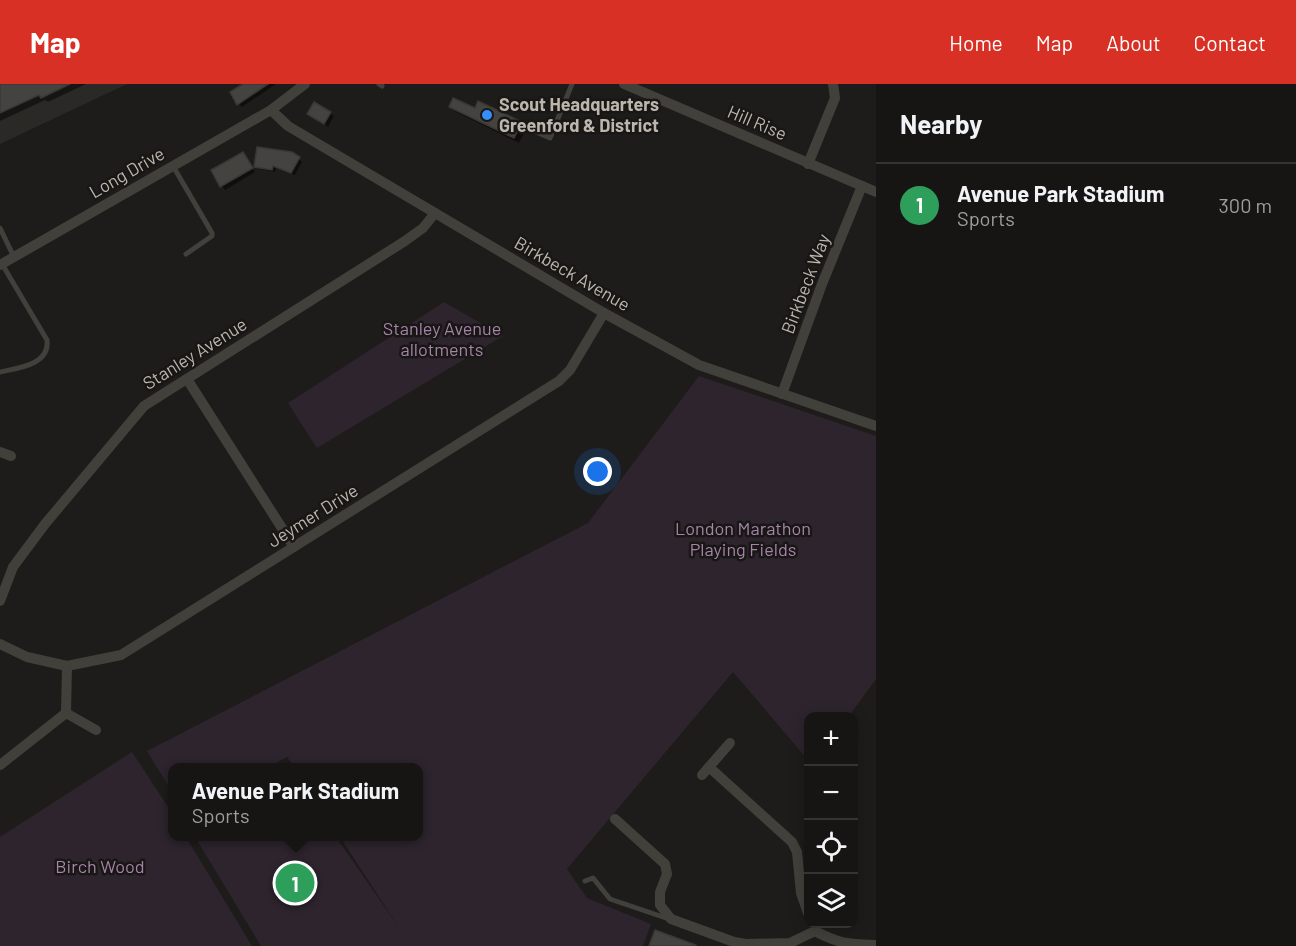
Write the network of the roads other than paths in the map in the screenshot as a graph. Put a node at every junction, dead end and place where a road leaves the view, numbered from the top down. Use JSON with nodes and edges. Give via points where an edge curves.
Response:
{"nodes":[{"id":1,"x":305,"y":84,"type":"edge"},
{"id":2,"x":572,"y":84,"type":"edge"},
{"id":3,"x":624,"y":84,"type":"edge"},
{"id":4,"x":833,"y":84,"type":"edge"},
{"id":5,"x":271,"y":110,"type":"junction"},
{"id":6,"x":525,"y":127,"type":"dead end"},
{"id":7,"x":808,"y":164,"type":"junction"},
{"id":8,"x":173,"y":166,"type":"junction"},
{"id":9,"x":862,"y":186,"type":"junction"},
{"id":10,"x":876,"y":192,"type":"edge"},
{"id":11,"x":435,"y":213,"type":"junction"},
{"id":12,"x":0,"y":228,"type":"edge"},
{"id":13,"x":186,"y":254,"type":"dead end"},
{"id":14,"x":14,"y":257,"type":"junction"},
{"id":15,"x":1,"y":264,"type":"edge"},
{"id":16,"x":604,"y":313,"type":"junction"},
{"id":17,"x":0,"y":372,"type":"edge"},
{"id":18,"x":187,"y":379,"type":"junction"},
{"id":19,"x":782,"y":394,"type":"junction"},
{"id":20,"x":876,"y":426,"type":"edge"},
{"id":21,"x":294,"y":547,"type":"junction"},
{"id":22,"x":0,"y":601,"type":"edge"},
{"id":23,"x":0,"y":644,"type":"edge"},
{"id":24,"x":67,"y":666,"type":"junction"},
{"id":25,"x":66,"y":713,"type":"junction"},
{"id":26,"x":96,"y":730,"type":"dead end"},
{"id":27,"x":730,"y":742,"type":"dead end"},
{"id":28,"x":0,"y":765,"type":"edge"},
{"id":29,"x":615,"y":819,"type":"dead end"},
{"id":30,"x":585,"y":881,"type":"dead end"},
{"id":31,"x":804,"y":901,"type":"edge"},
{"id":32,"x":671,"y":919,"type":"junction"},
{"id":33,"x":813,"y":928,"type":"edge"},
{"id":34,"x":815,"y":928,"type":"edge"},
{"id":35,"x":876,"y":945,"type":"edge"}],
"edges":[{"from":1,"to":5,"type":"street"},
{"from":2,"to":6,"type":"lane","via":[[550,138]]},
{"from":3,"to":7,"type":"street","name":"Hill Rise"},
{"from":4,"to":7,"type":"street","via":[[836,98]]},
{"from":5,"to":8,"type":"street","name":"Long Drive"},
{"from":5,"to":11,"type":"street","name":"Birkbeck Avenue","via":[[288,126]]},
{"from":7,"to":9,"type":"street","name":"Hill Rise"},
{"from":8,"to":13,"type":"lane","via":[[212,233]]},
{"from":8,"to":14,"type":"street","name":"Long Drive"},
{"from":9,"to":10,"type":"street","name":"Hill Rise"},
{"from":9,"to":19,"type":"street","name":"Birkbeck Way"},
{"from":11,"to":16,"type":"street","name":"Birkbeck Avenue"},
{"from":11,"to":18,"type":"street","name":"Stanley Avenue","via":[[405,241]]},
{"from":12,"to":14,"type":"lane"},
{"from":14,"to":15,"type":"street","name":"Long Drive"},
{"from":15,"to":17,"type":"lane","via":[[48,346],[37,362]]},
{"from":16,"to":19,"type":"street","name":"Birkbeck Avenue","via":[[699,365]]},
{"from":16,"to":21,"type":"street","name":"Jeymer Drive","via":[[570,370],[559,381]]},
{"from":18,"to":21,"type":"street"},
{"from":18,"to":22,"type":"street","name":"Stanley Avenue","via":[[144,406],[13,567]]},
{"from":19,"to":20,"type":"street","name":"Birkbeck Avenue"},
{"from":21,"to":24,"type":"street","name":"Jeymer Drive","via":[[121,655]]},
{"from":23,"to":24,"type":"street","name":"Jeymer Drive","via":[[27,657]]},
{"from":24,"to":25,"type":"street"},
{"from":25,"to":26,"type":"street"},
{"from":25,"to":28,"type":"street"},
{"from":27,"to":31,"type":"street","via":[[706,771],[792,842]]},
{"from":29,"to":32,"type":"street","via":[[665,864],[667,874],[660,904]]},
{"from":30,"to":32,"type":"lane","via":[[593,878],[610,899]]},
{"from":32,"to":33,"type":"street","via":[[746,944],[790,944]]},
{"from":34,"to":35,"type":"street","via":[[834,941]]}]}
